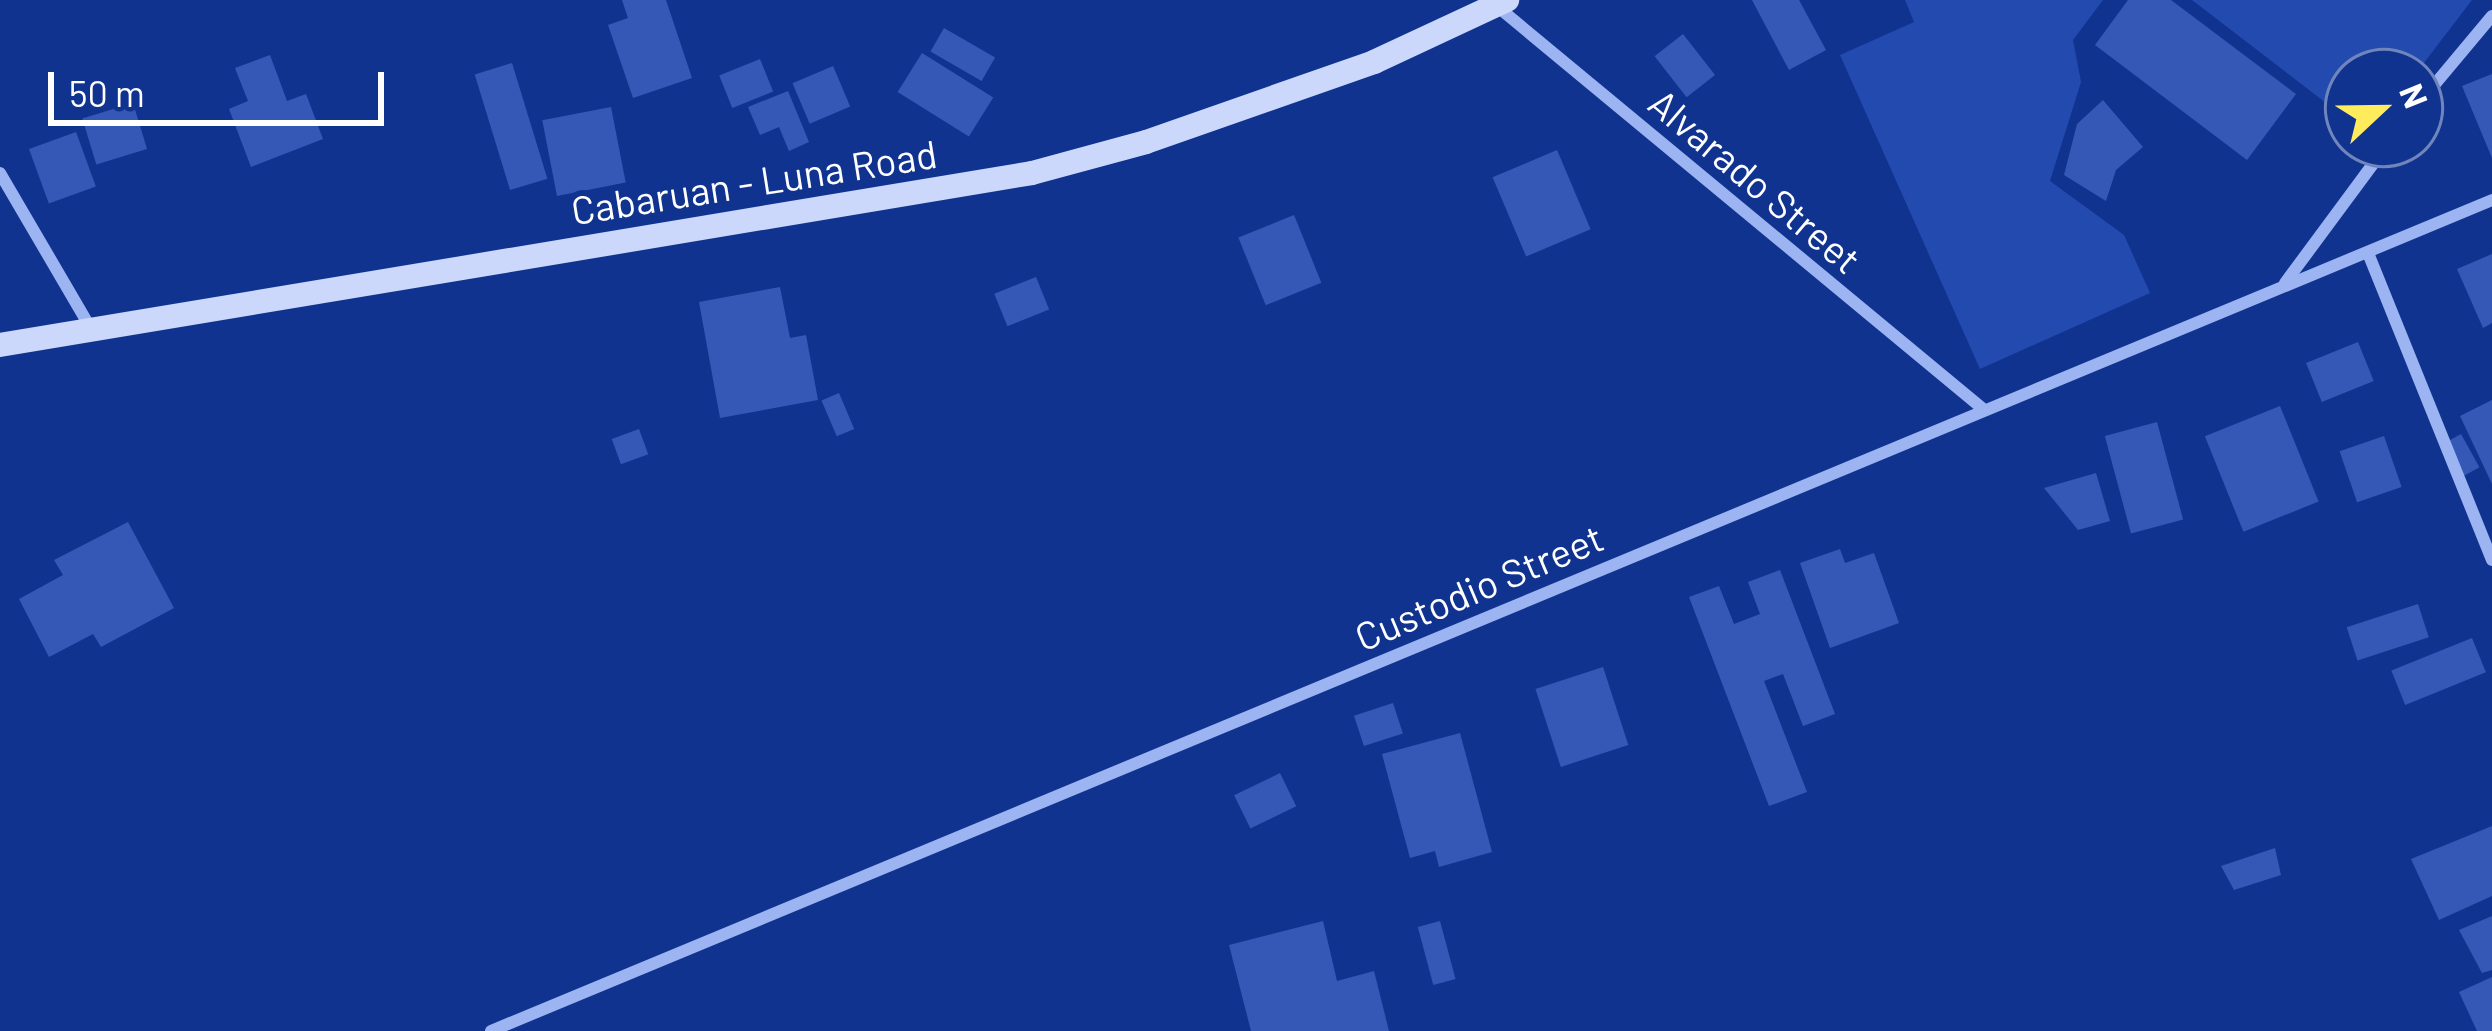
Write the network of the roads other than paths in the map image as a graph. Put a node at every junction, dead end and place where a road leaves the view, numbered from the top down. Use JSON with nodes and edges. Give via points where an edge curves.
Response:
{"nodes":[{"id":1,"x":1497,"y":2,"type":"edge"},
{"id":2,"x":2492,"y":16,"type":"edge"},
{"id":3,"x":2444,"y":73,"type":"edge"},
{"id":4,"x":2370,"y":168,"type":"edge"},
{"id":5,"x":0,"y":173,"type":"edge"},
{"id":6,"x":2492,"y":200,"type":"edge"},
{"id":7,"x":2368,"y":253,"type":"junction"},
{"id":8,"x":2284,"y":284,"type":"junction"},
{"id":9,"x":92,"y":330,"type":"junction"},
{"id":10,"x":0,"y":345,"type":"edge"},
{"id":11,"x":1982,"y":408,"type":"junction"},
{"id":12,"x":2492,"y":560,"type":"edge"},
{"id":13,"x":490,"y":1031,"type":"edge"}],
"edges":[{"from":1,"to":9,"type":"main road","name":"Cabaruan - Luna Road","via":[[1374,62],[1032,173]]},
{"from":1,"to":11,"type":"street","name":"Alvarado Street"},
{"from":2,"to":3,"type":"street"},
{"from":4,"to":8,"type":"street"},
{"from":5,"to":9,"type":"street"},
{"from":6,"to":7,"type":"street","name":"Custodio Street"},
{"from":7,"to":8,"type":"street","name":"Custodio Street"},
{"from":7,"to":12,"type":"street"},
{"from":8,"to":11,"type":"street","name":"Custodio Street"},
{"from":9,"to":10,"type":"main road","name":"Cabaruan - Luna Road"},
{"from":11,"to":13,"type":"street","name":"Custodio Street"}]}
